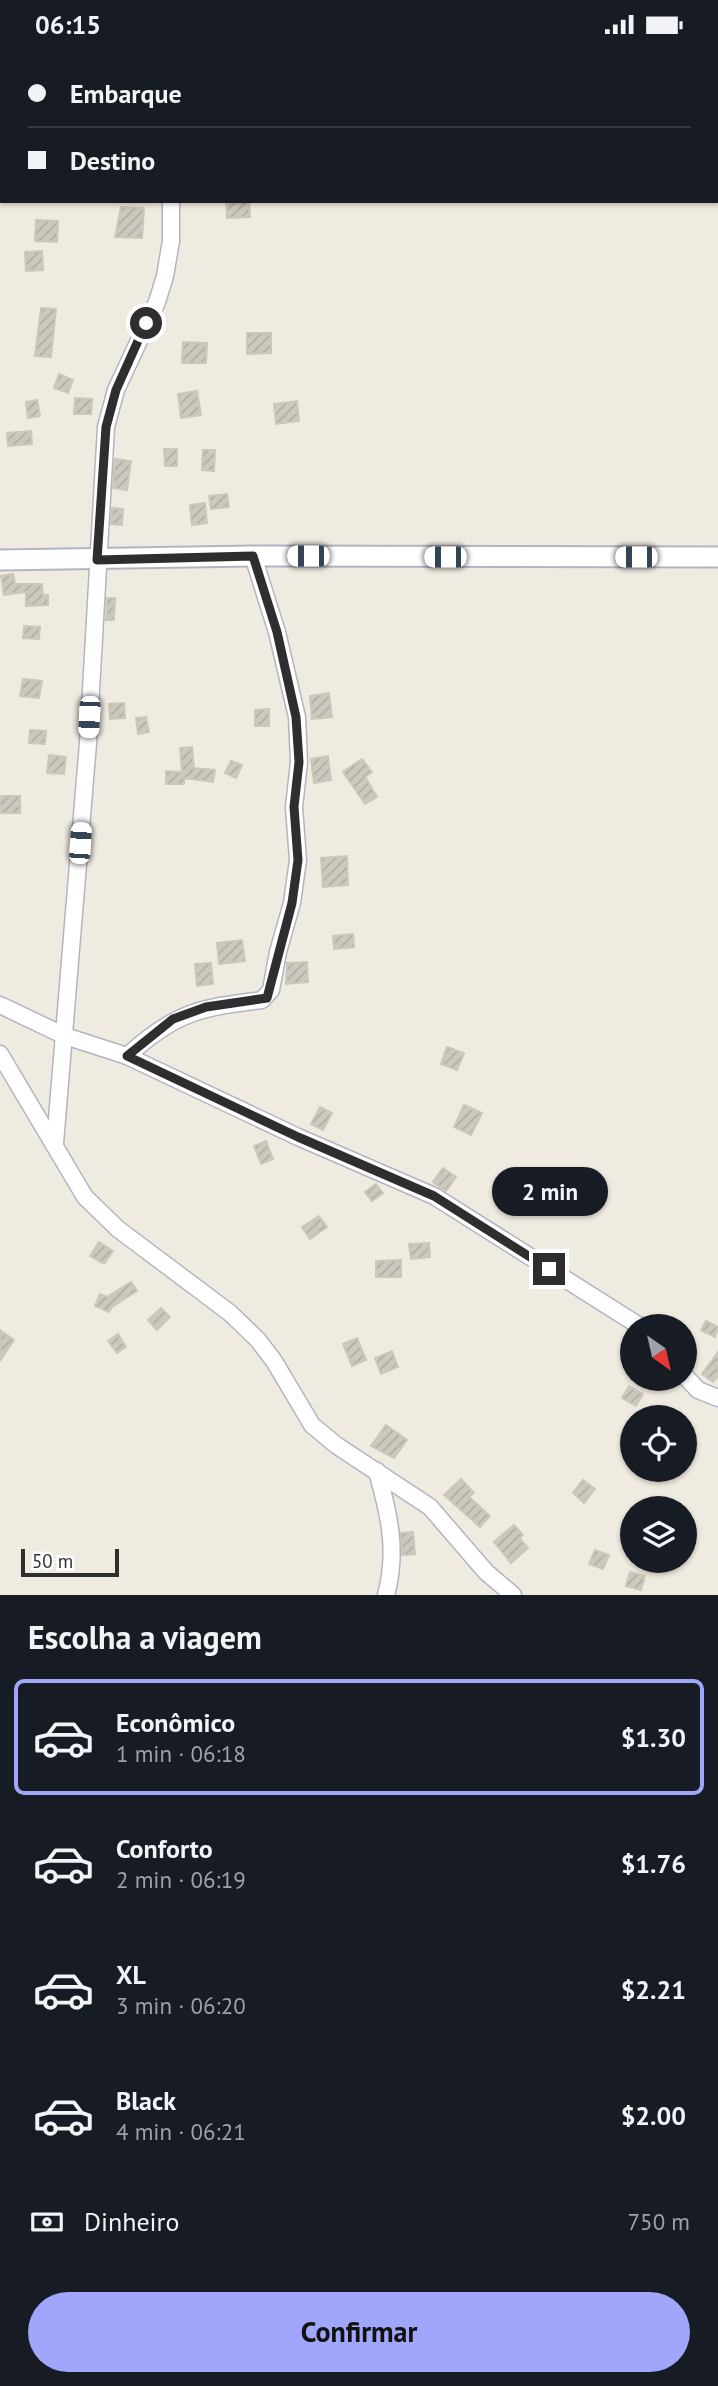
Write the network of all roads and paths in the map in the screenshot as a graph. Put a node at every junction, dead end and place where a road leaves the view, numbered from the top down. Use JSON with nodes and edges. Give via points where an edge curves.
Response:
{"nodes":[{"id":1,"x":171,"y":203,"type":"edge"},
{"id":2,"x":253,"y":556,"type":"junction"},
{"id":3,"x":718,"y":557,"type":"edge"},
{"id":4,"x":0,"y":560,"type":"edge"},
{"id":5,"x":97,"y":560,"type":"junction"},
{"id":6,"x":0,"y":1005,"type":"edge"},
{"id":7,"x":65,"y":1036,"type":"junction"},
{"id":8,"x":0,"y":1054,"type":"edge"},
{"id":9,"x":127,"y":1056,"type":"junction"},
{"id":10,"x":55,"y":1143,"type":"junction"},
{"id":11,"x":620,"y":1314,"type":"edge"},
{"id":12,"x":697,"y":1389,"type":"edge"},
{"id":13,"x":718,"y":1398,"type":"edge"},
{"id":14,"x":377,"y":1471,"type":"junction"},
{"id":15,"x":386,"y":1595,"type":"edge"},
{"id":16,"x":513,"y":1595,"type":"edge"}],
"edges":[{"from":1,"to":5,"type":"street","via":[[165,276],[116,390],[106,427]]},
{"from":2,"to":3,"type":"street"},
{"from":2,"to":5,"type":"street"},
{"from":2,"to":9,"type":"street","via":[[294,705],[299,762],[294,807],[298,860],[271,990],[262,1000],[206,1007],[173,1019]]},
{"from":4,"to":5,"type":"street"},
{"from":5,"to":7,"type":"street"},
{"from":6,"to":7,"type":"street"},
{"from":7,"to":9,"type":"street"},
{"from":7,"to":10,"type":"street"},
{"from":8,"to":10,"type":"street"},
{"from":9,"to":11,"type":"street","via":[[434,1196]]},
{"from":10,"to":14,"type":"street","via":[[85,1197],[118,1229],[230,1313],[266,1350],[312,1425]]},
{"from":12,"to":13,"type":"street"},
{"from":14,"to":15,"type":"street","via":[[394,1543],[393,1573]]},
{"from":14,"to":16,"type":"street","via":[[430,1507],[486,1572]]}]}
